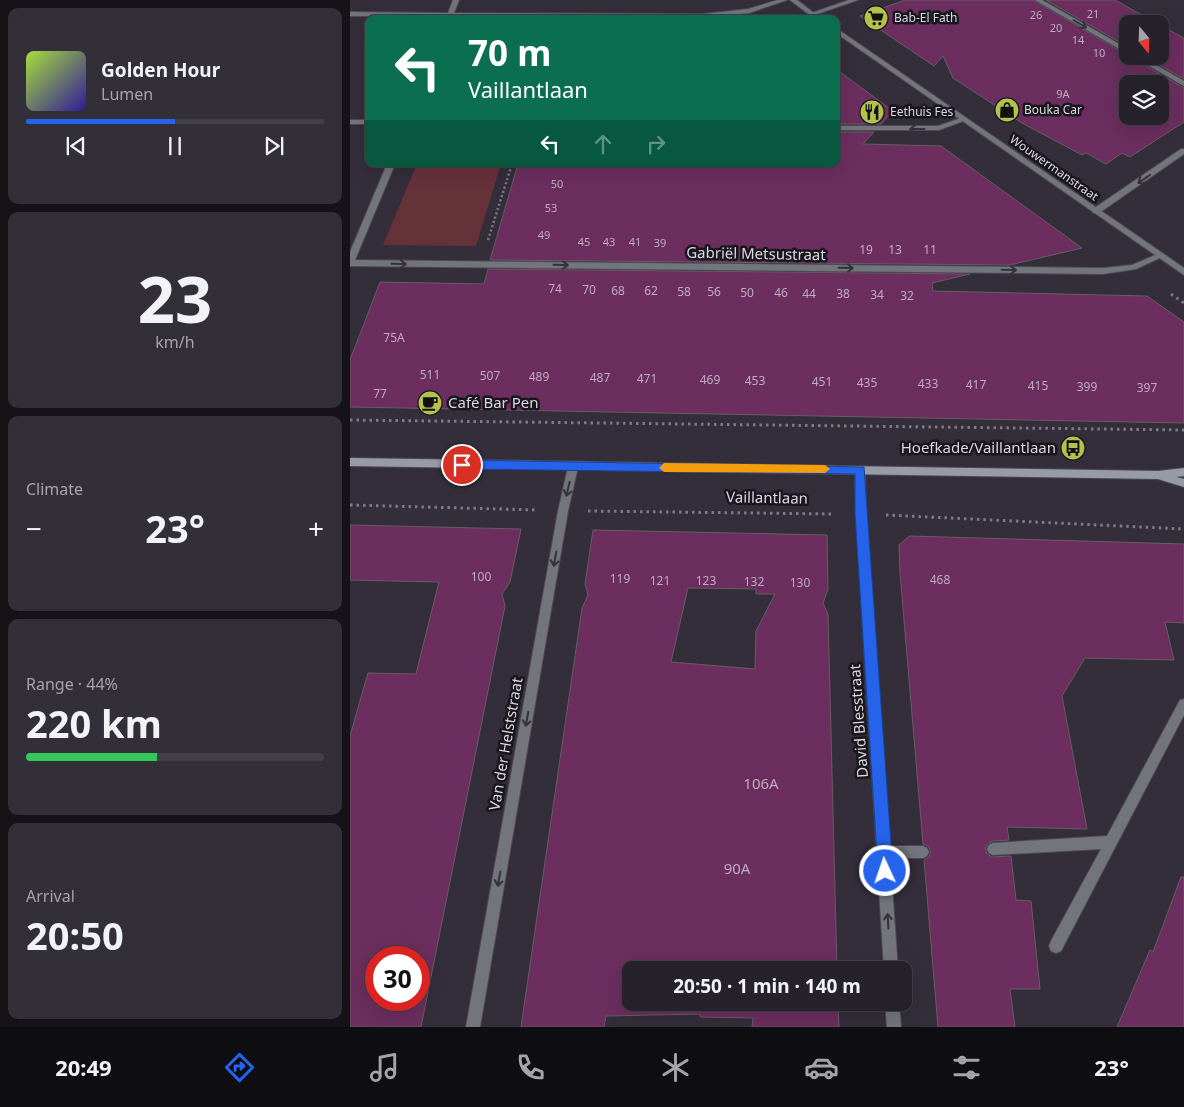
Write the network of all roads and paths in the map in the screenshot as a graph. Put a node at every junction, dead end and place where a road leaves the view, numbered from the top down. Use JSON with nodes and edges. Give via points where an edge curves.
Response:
{"nodes":[{"id":1,"x":456,"y":0,"type":"edge"},
{"id":2,"x":784,"y":0,"type":"edge"},
{"id":3,"x":792,"y":0,"type":"edge"},
{"id":4,"x":855,"y":0,"type":"edge"},
{"id":5,"x":1038,"y":0,"type":"edge"},
{"id":6,"x":350,"y":14,"type":"edge"},
{"id":7,"x":812,"y":14,"type":"joint"},
{"id":8,"x":383,"y":15,"type":"edge"},
{"id":9,"x":450,"y":15,"type":"edge"},
{"id":10,"x":711,"y":15,"type":"edge"},
{"id":11,"x":840,"y":33,"type":"edge"},
{"id":12,"x":1119,"y":47,"type":"edge"},
{"id":13,"x":1151,"y":65,"type":"edge"},
{"id":14,"x":1184,"y":84,"type":"edge"},
{"id":15,"x":964,"y":119,"type":"junction"},
{"id":16,"x":350,"y":122,"type":"edge"},
{"id":17,"x":365,"y":122,"type":"edge"},
{"id":18,"x":840,"y":128,"type":"edge"},
{"id":19,"x":1184,"y":151,"type":"edge"},
{"id":20,"x":390,"y":167,"type":"edge"},
{"id":21,"x":511,"y":167,"type":"edge"},
{"id":22,"x":1096,"y":211,"type":"junction"},
{"id":23,"x":1160,"y":256,"type":"junction"},
{"id":24,"x":350,"y":262,"type":"edge"},
{"id":25,"x":480,"y":264,"type":"junction"},
{"id":26,"x":1184,"y":272,"type":"edge"},
{"id":27,"x":350,"y":420,"type":"edge"},
{"id":28,"x":1184,"y":430,"type":"edge"},
{"id":29,"x":350,"y":462,"type":"edge"},
{"id":30,"x":573,"y":467,"type":"junction"},
{"id":31,"x":860,"y":470,"type":"junction"},
{"id":32,"x":1184,"y":472,"type":"edge"},
{"id":33,"x":1158,"y":475,"type":"junction"},
{"id":34,"x":1184,"y":483,"type":"edge"},
{"id":35,"x":350,"y":506,"type":"edge"},
{"id":36,"x":563,"y":511,"type":"junction"},
{"id":37,"x":861,"y":514,"type":"junction"},
{"id":38,"x":1184,"y":529,"type":"edge"},
{"id":39,"x":1184,"y":704,"type":"edge"},
{"id":40,"x":1111,"y":842,"type":"junction"},
{"id":41,"x":993,"y":849,"type":"dead end"},
{"id":42,"x":884,"y":852,"type":"junction"},
{"id":43,"x":923,"y":852,"type":"dead end"},
{"id":44,"x":1056,"y":946,"type":"dead end"},
{"id":45,"x":890,"y":961,"type":"edge"},
{"id":46,"x":893,"y":1011,"type":"edge"},
{"id":47,"x":473,"y":1027,"type":"edge"},
{"id":48,"x":894,"y":1027,"type":"edge"}],
"edges":[{"from":1,"to":9,"type":"street"},
{"from":2,"to":10,"type":"street","via":[[749,11]]},
{"from":3,"to":7,"type":"street"},
{"from":4,"to":7,"type":"street"},
{"from":5,"to":12,"type":"street","one_way":true},
{"from":6,"to":8,"type":"street"},
{"from":11,"to":15,"type":"street","name":"Wouwermanstraat"},
{"from":13,"to":14,"type":"street"},
{"from":15,"to":18,"type":"street","one_way":true,"via":[[939,128]]},
{"from":15,"to":22,"type":"street","name":"Wouwermanstraat"},
{"from":16,"to":17,"type":"street"},
{"from":19,"to":22,"type":"street","one_way":true},
{"from":20,"to":24,"type":"street"},
{"from":21,"to":25,"type":"path"},
{"from":22,"to":23,"type":"street","name":"Wouwermanstraat"},
{"from":25,"to":23,"type":"street","name":"Gabriël Metsustraat","one_way":true,"via":[[1103,271],[1133,267]]},
{"from":23,"to":26,"type":"street","name":"Wouwermanstraat"},
{"from":24,"to":25,"type":"street","name":"Gabriël Metsustraat","one_way":true},
{"from":27,"to":28,"type":"path"},
{"from":29,"to":30,"type":"main road","name":"Vaillantlaan"},
{"from":30,"to":31,"type":"main road","name":"Vaillantlaan"},
{"from":30,"to":36,"type":"street","name":"Van der Helststraat","one_way":true},
{"from":31,"to":33,"type":"main road","name":"Vaillantlaan"},
{"from":31,"to":37,"type":"street","name":"David Blesstraat"},
{"from":32,"to":33,"type":"main road","name":"Vaillantlaan"},
{"from":33,"to":34,"type":"main road","name":"Vaillantlaan"},
{"from":35,"to":36,"type":"path","name":"Vaillantlaan"},
{"from":36,"to":37,"type":"path","name":"Vaillantlaan"},
{"from":36,"to":47,"type":"street","name":"Van der Helststraat","one_way":true},
{"from":37,"to":38,"type":"path","name":"Vaillantlaan"},
{"from":37,"to":42,"type":"street","name":"David Blesstraat"},
{"from":39,"to":40,"type":"street"},
{"from":40,"to":41,"type":"street"},
{"from":40,"to":44,"type":"street"},
{"from":42,"to":43,"type":"street"},
{"from":45,"to":42,"type":"street","name":"David Blesstraat","one_way":true},
{"from":46,"to":48,"type":"street"}]}
